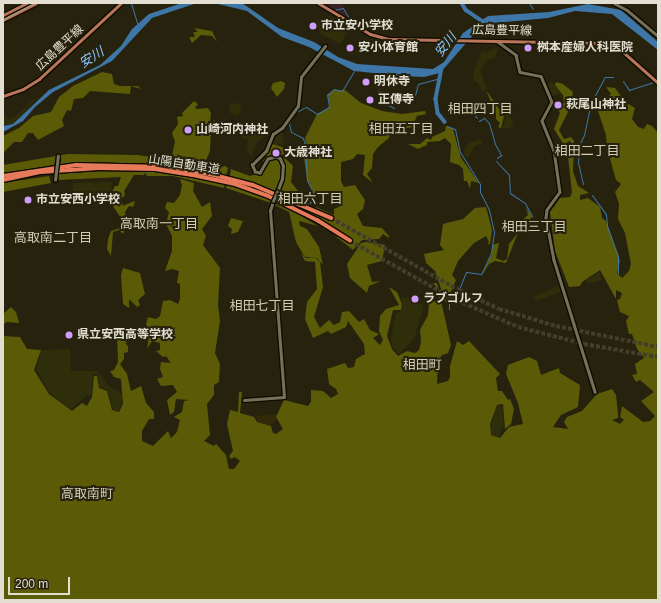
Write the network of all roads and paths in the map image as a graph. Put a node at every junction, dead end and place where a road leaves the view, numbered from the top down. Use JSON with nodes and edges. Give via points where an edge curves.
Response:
{"nodes":[{"id":1,"x":27,"y":3,"type":"edge"},
{"id":2,"x":36,"y":3,"type":"edge"},
{"id":3,"x":121,"y":3,"type":"edge"},
{"id":4,"x":318,"y":3,"type":"edge"},
{"id":5,"x":614,"y":3,"type":"edge"},
{"id":6,"x":3,"y":15,"type":"edge"},
{"id":7,"x":3,"y":20,"type":"edge"},
{"id":8,"x":658,"y":36,"type":"edge"},
{"id":9,"x":497,"y":40,"type":"junction"},
{"id":10,"x":324,"y":47,"type":"dead end"},
{"id":11,"x":658,"y":83,"type":"edge"},
{"id":12,"x":3,"y":96,"type":"edge"},
{"id":13,"x":58,"y":156,"type":"dead end"},
{"id":14,"x":3,"y":176,"type":"edge"},
{"id":15,"x":3,"y":180,"type":"edge"},
{"id":16,"x":55,"y":180,"type":"dead end"},
{"id":17,"x":331,"y":218,"type":"tunnel mouth"},
{"id":18,"x":350,"y":240,"type":"tunnel mouth"},
{"id":19,"x":595,"y":392,"type":"dead end"},
{"id":20,"x":244,"y":400,"type":"dead end"}],
"edges":[{"from":1,"to":6,"type":"main road"},
{"from":2,"to":7,"type":"main road"},
{"from":3,"to":12,"type":"main road","name":"広島豊平線","via":[[39,79],[23,89]]},
{"from":4,"to":9,"type":"main road","name":"広島豊平線","via":[[376,36]]},
{"from":5,"to":8,"type":"street","via":[[627,10]]},
{"from":9,"to":11,"type":"main road","name":"広島豊平線","via":[[596,42],[609,45],[629,56]]},
{"from":9,"to":19,"type":"street","via":[[516,55],[519,70],[541,76],[552,102],[542,121],[554,150],[560,192],[547,210],[546,218],[554,260]]},
{"from":10,"to":20,"type":"street","bridge":true,"via":[[301,77],[298,106],[282,128],[273,134],[266,151],[252,165],[255,172],[260,173],[270,158],[278,157],[281,160],[282,179],[270,211],[284,396]]},
{"from":13,"to":16,"type":"street","bridge":true},
{"from":14,"to":17,"type":"highway","name":"山陽自動車道","via":[[76,165],[167,167],[253,185]]},
{"from":15,"to":18,"type":"highway","name":"山陽自動車道","via":[[41,172],[99,168],[155,169],[192,175],[235,184],[268,196],[296,208]]}]}
